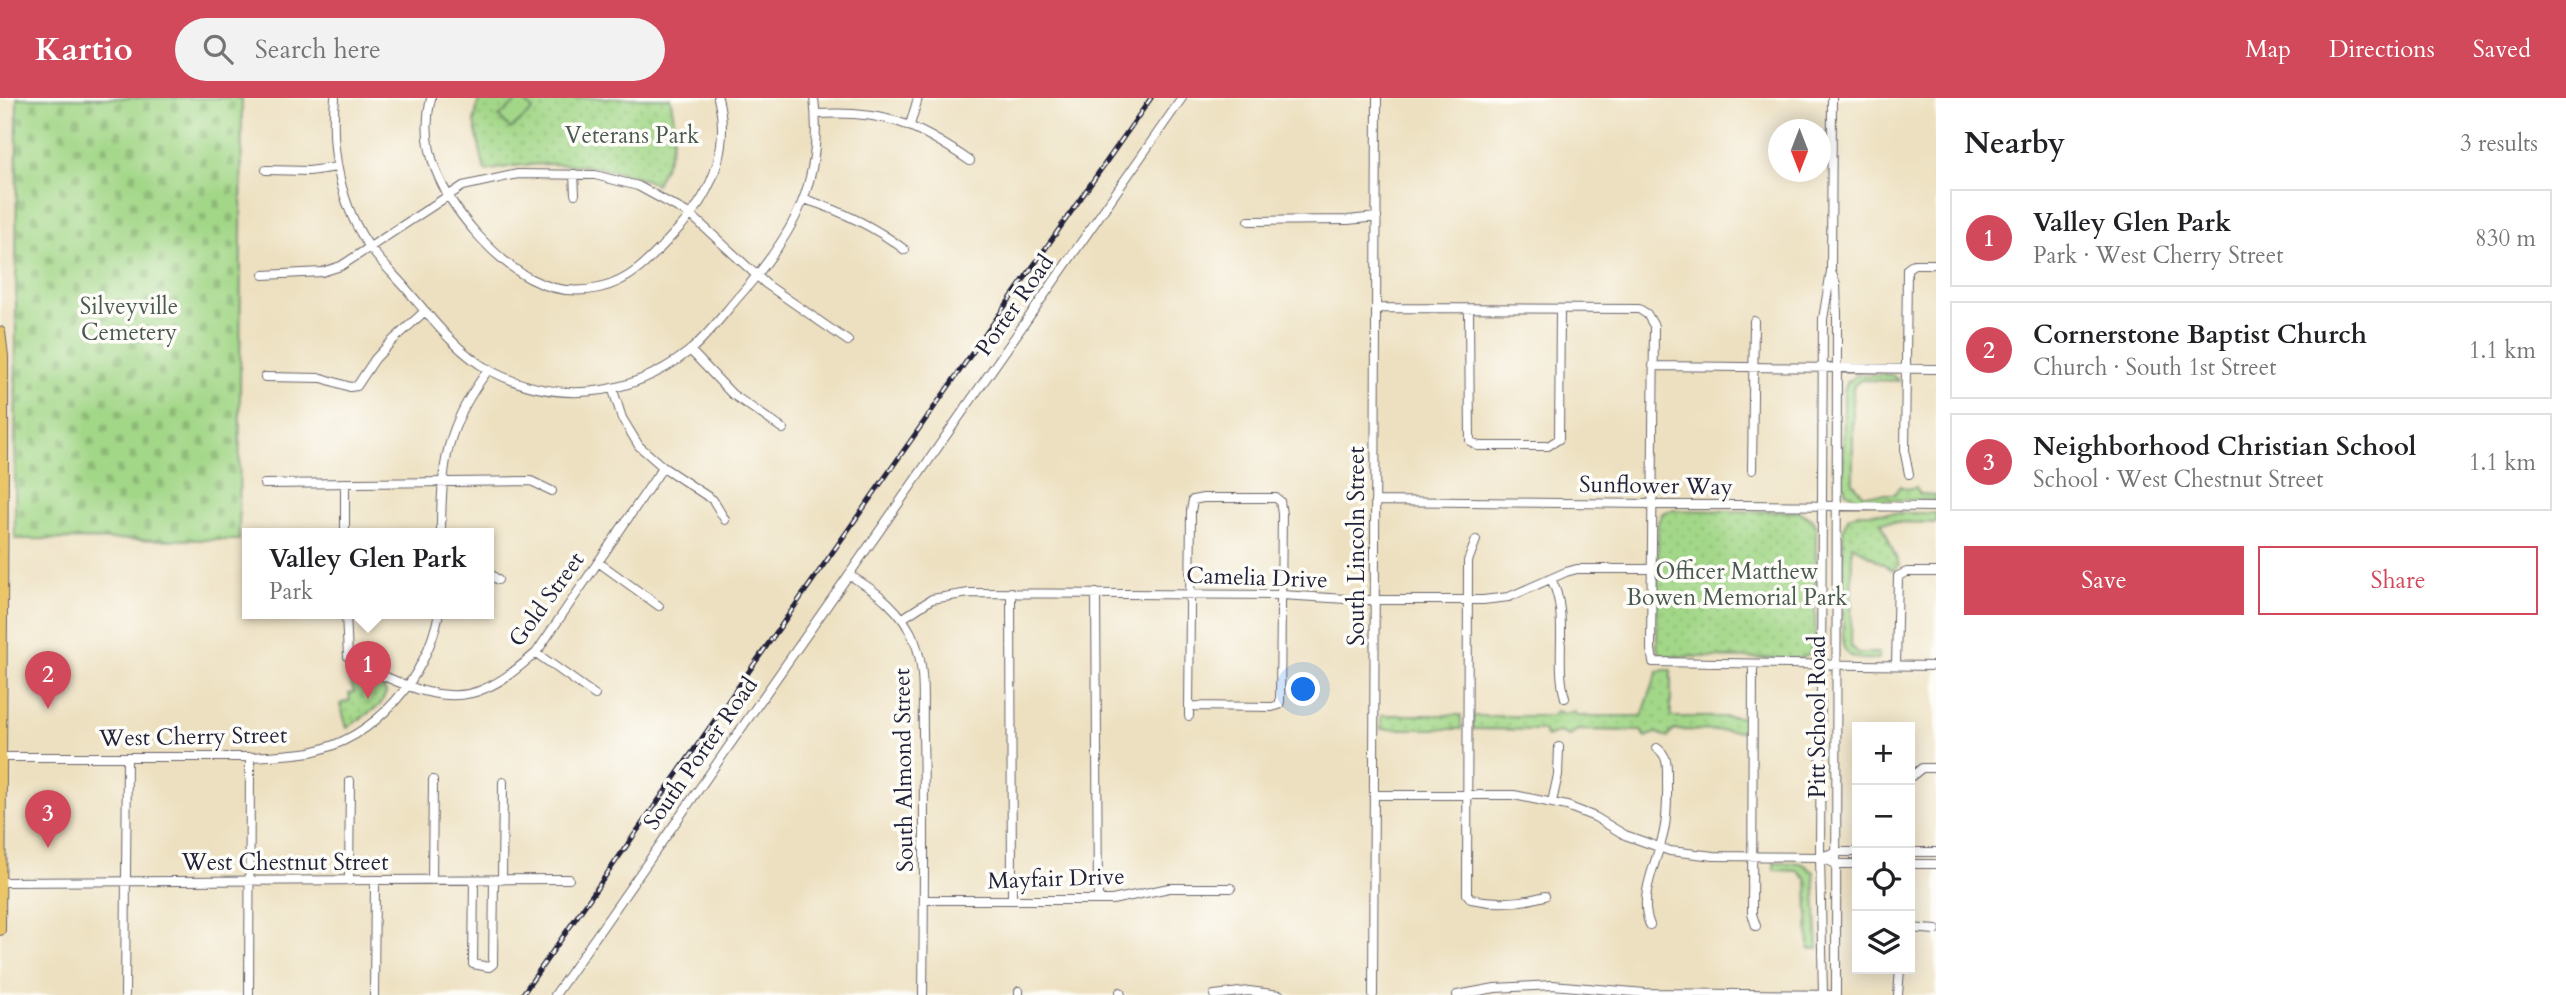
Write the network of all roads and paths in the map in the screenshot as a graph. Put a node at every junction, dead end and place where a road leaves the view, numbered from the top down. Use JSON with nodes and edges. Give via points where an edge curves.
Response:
{"nodes":[{"id":1,"x":335,"y":98,"type":"edge"},
{"id":2,"x":431,"y":98,"type":"edge"},
{"id":3,"x":718,"y":98,"type":"edge"},
{"id":4,"x":814,"y":98,"type":"edge"},
{"id":5,"x":918,"y":98,"type":"edge"},
{"id":6,"x":1182,"y":98,"type":"edge"},
{"id":7,"x":1377,"y":98,"type":"edge"},
{"id":8,"x":1832,"y":98,"type":"edge"},
{"id":9,"x":816,"y":114,"type":"junction"},
{"id":10,"x":910,"y":125,"type":"junction"},
{"id":11,"x":970,"y":161,"type":"dead end"},
{"id":12,"x":337,"y":167,"type":"junction"},
{"id":13,"x":266,"y":170,"type":"dead end"},
{"id":14,"x":574,"y":174,"type":"junction"},
{"id":15,"x":575,"y":194,"type":"dead end"},
{"id":16,"x":447,"y":195,"type":"junction"},
{"id":17,"x":804,"y":199,"type":"junction"},
{"id":18,"x":691,"y":215,"type":"junction"},
{"id":19,"x":1377,"y":217,"type":"junction"},
{"id":20,"x":1249,"y":221,"type":"dead end"},
{"id":21,"x":370,"y":248,"type":"junction"},
{"id":22,"x":905,"y":250,"type":"dead end"},
{"id":23,"x":1936,"y":264,"type":"edge"},
{"id":24,"x":1831,"y":271,"type":"junction"},
{"id":25,"x":264,"y":275,"type":"dead end"},
{"id":26,"x":758,"y":276,"type":"junction"},
{"id":27,"x":1377,"y":308,"type":"junction"},
{"id":28,"x":1469,"y":309,"type":"junction"},
{"id":29,"x":1560,"y":309,"type":"junction"},
{"id":30,"x":425,"y":311,"type":"junction"},
{"id":31,"x":1754,"y":321,"type":"dead end"},
{"id":32,"x":0,"y":332,"type":"edge"},
{"id":33,"x":848,"y":341,"type":"dead end"},
{"id":34,"x":690,"y":350,"type":"junction"},
{"id":35,"x":1653,"y":366,"type":"junction"},
{"id":36,"x":1754,"y":367,"type":"junction"},
{"id":37,"x":1823,"y":368,"type":"junction"},
{"id":38,"x":1835,"y":368,"type":"junction"},
{"id":39,"x":1906,"y":368,"type":"junction"},
{"id":40,"x":489,"y":369,"type":"junction"},
{"id":41,"x":1936,"y":369,"type":"edge"},
{"id":42,"x":265,"y":377,"type":"dead end"},
{"id":43,"x":612,"y":390,"type":"junction"},
{"id":44,"x":783,"y":429,"type":"dead end"},
{"id":45,"x":663,"y":467,"type":"junction"},
{"id":46,"x":1752,"y":470,"type":"dead end"},
{"id":47,"x":1909,"y":474,"type":"dead end"},
{"id":48,"x":441,"y":481,"type":"junction"},
{"id":49,"x":345,"y":483,"type":"junction"},
{"id":50,"x":264,"y":484,"type":"dead end"},
{"id":51,"x":552,"y":491,"type":"dead end"},
{"id":52,"x":1375,"y":501,"type":"junction"},
{"id":53,"x":1652,"y":504,"type":"junction"},
{"id":54,"x":1822,"y":505,"type":"junction"},
{"id":55,"x":1836,"y":506,"type":"junction"},
{"id":56,"x":1936,"y":507,"type":"edge"},
{"id":57,"x":725,"y":520,"type":"dead end"},
{"id":58,"x":345,"y":528,"type":"edge"},
{"id":59,"x":441,"y":528,"type":"edge"},
{"id":60,"x":878,"y":533,"type":"joint"},
{"id":61,"x":1476,"y":540,"type":"dead end"},
{"id":62,"x":598,"y":562,"type":"junction"},
{"id":63,"x":1652,"y":569,"type":"junction"},
{"id":64,"x":1936,"y":572,"type":"edge"},
{"id":65,"x":849,"y":575,"type":"junction"},
{"id":66,"x":494,"y":577,"type":"edge"},
{"id":67,"x":1551,"y":579,"type":"junction"},
{"id":68,"x":498,"y":580,"type":"dead end"},
{"id":69,"x":1011,"y":592,"type":"junction"},
{"id":70,"x":1096,"y":593,"type":"junction"},
{"id":71,"x":1190,"y":594,"type":"junction"},
{"id":72,"x":1282,"y":594,"type":"junction"},
{"id":73,"x":1375,"y":600,"type":"junction"},
{"id":74,"x":1468,"y":600,"type":"junction"},
{"id":75,"x":659,"y":606,"type":"dead end"},
{"id":76,"x":903,"y":618,"type":"junction"},
{"id":77,"x":346,"y":619,"type":"edge"},
{"id":78,"x":437,"y":619,"type":"edge"},
{"id":79,"x":536,"y":653,"type":"junction"},
{"id":80,"x":1753,"y":664,"type":"junction"},
{"id":81,"x":1822,"y":665,"type":"junction"},
{"id":82,"x":1836,"y":665,"type":"junction"},
{"id":83,"x":1896,"y":665,"type":"junction"},
{"id":84,"x":1936,"y":666,"type":"edge"},
{"id":85,"x":409,"y":685,"type":"junction"},
{"id":86,"x":595,"y":695,"type":"dead end"},
{"id":87,"x":1565,"y":698,"type":"dead end"},
{"id":88,"x":1189,"y":706,"type":"junction"},
{"id":89,"x":1189,"y":716,"type":"dead end"},
{"id":90,"x":1559,"y":747,"type":"dead end"},
{"id":91,"x":1657,"y":748,"type":"dead end"},
{"id":92,"x":2,"y":757,"type":"edge"},
{"id":93,"x":127,"y":757,"type":"junction"},
{"id":94,"x":250,"y":757,"type":"junction"},
{"id":95,"x":1936,"y":768,"type":"edge"},
{"id":96,"x":1915,"y":774,"type":"edge"},
{"id":97,"x":433,"y":780,"type":"dead end"},
{"id":98,"x":350,"y":781,"type":"dead end"},
{"id":99,"x":503,"y":782,"type":"dead end"},
{"id":100,"x":1374,"y":795,"type":"junction"},
{"id":101,"x":1466,"y":796,"type":"junction"},
{"id":102,"x":1552,"y":802,"type":"junction"},
{"id":103,"x":1660,"y":848,"type":"junction"},
{"id":104,"x":1836,"y":852,"type":"junction"},
{"id":105,"x":1852,"y":852,"type":"edge"},
{"id":106,"x":1915,"y":852,"type":"edge"},
{"id":107,"x":1936,"y":852,"type":"edge"},
{"id":108,"x":1752,"y":856,"type":"junction"},
{"id":109,"x":1820,"y":857,"type":"junction"},
{"id":110,"x":1836,"y":864,"type":"junction"},
{"id":111,"x":1852,"y":864,"type":"edge"},
{"id":112,"x":1915,"y":864,"type":"edge"},
{"id":113,"x":1936,"y":864,"type":"edge"},
{"id":114,"x":569,"y":879,"type":"dead end"},
{"id":115,"x":375,"y":880,"type":"junction"},
{"id":116,"x":432,"y":880,"type":"junction"},
{"id":117,"x":474,"y":880,"type":"junction"},
{"id":118,"x":498,"y":880,"type":"junction"},
{"id":119,"x":125,"y":881,"type":"junction"},
{"id":120,"x":250,"y":881,"type":"junction"},
{"id":121,"x":349,"y":881,"type":"junction"},
{"id":122,"x":1,"y":882,"type":"edge"},
{"id":123,"x":1231,"y":888,"type":"dead end"},
{"id":124,"x":1545,"y":896,"type":"dead end"},
{"id":125,"x":1012,"y":899,"type":"junction"},
{"id":126,"x":924,"y":900,"type":"junction"},
{"id":127,"x":1098,"y":900,"type":"junction"},
{"id":128,"x":0,"y":912,"type":"edge"},
{"id":129,"x":1650,"y":925,"type":"dead end"},
{"id":130,"x":1756,"y":926,"type":"dead end"},
{"id":131,"x":1915,"y":928,"type":"edge"},
{"id":132,"x":0,"y":930,"type":"edge"},
{"id":133,"x":1936,"y":930,"type":"edge"},
{"id":134,"x":1900,"y":974,"type":"edge"},
{"id":135,"x":125,"y":995,"type":"edge"},
{"id":136,"x":249,"y":995,"type":"edge"},
{"id":137,"x":374,"y":995,"type":"edge"},
{"id":138,"x":555,"y":995,"type":"edge"},
{"id":139,"x":923,"y":995,"type":"edge"},
{"id":140,"x":1214,"y":995,"type":"edge"},
{"id":141,"x":1280,"y":995,"type":"edge"},
{"id":142,"x":1373,"y":995,"type":"edge"},
{"id":143,"x":1457,"y":995,"type":"edge"},
{"id":144,"x":1823,"y":995,"type":"edge"},
{"id":145,"x":1836,"y":995,"type":"edge"},
{"id":146,"x":1898,"y":995,"type":"edge"}],
"edges":[{"from":1,"to":12,"type":"street"},
{"from":2,"to":16,"type":"street","via":[[429,146]]},
{"from":3,"to":18,"type":"street","via":[[723,134],[719,163]]},
{"from":4,"to":9,"type":"street"},
{"from":5,"to":10,"type":"street"},
{"from":6,"to":60,"type":"street","name":"Porter Road"},
{"from":7,"to":19,"type":"street","name":"South Lincoln Street"},
{"from":8,"to":24,"type":"street","name":"Pitt School Road"},
{"from":9,"to":10,"type":"street","via":[[864,114]]},
{"from":9,"to":17,"type":"street","via":[[814,156]]},
{"from":10,"to":11,"type":"street"},
{"from":12,"to":13,"type":"street"},
{"from":12,"to":21,"type":"street"},
{"from":14,"to":15,"type":"street"},
{"from":14,"to":16,"type":"street","via":[[508,175],[463,186]]},
{"from":14,"to":18,"type":"street","via":[[627,181]]},
{"from":16,"to":18,"type":"street","via":[[508,265],[533,281],[559,289],[599,288],[619,281],[656,255]]},
{"from":16,"to":21,"type":"street"},
{"from":17,"to":22,"type":"street","via":[[859,220]]},
{"from":17,"to":26,"type":"street","via":[[783,243]]},
{"from":18,"to":26,"type":"street"},
{"from":19,"to":20,"type":"street"},
{"from":19,"to":27,"type":"street","name":"South Lincoln Street"},
{"from":21,"to":25,"type":"street","via":[[322,272]]},
{"from":21,"to":30,"type":"street"},
{"from":23,"to":39,"type":"street","via":[[1908,266]]},
{"from":24,"to":37,"type":"street","name":"Pitt School Road","via":[[1823,319]]},
{"from":24,"to":38,"type":"street","name":"Pitt School Road","via":[[1836,284]]},
{"from":26,"to":33,"type":"street"},
{"from":26,"to":34,"type":"street"},
{"from":27,"to":28,"type":"street"},
{"from":27,"to":52,"type":"street","name":"South Lincoln Street"},
{"from":28,"to":29,"type":"street"},
{"from":28,"to":29,"type":"street","via":[[1471,443],[1548,446],[1557,442]]},
{"from":29,"to":35,"type":"street","via":[[1639,309],[1654,326]]},
{"from":30,"to":40,"type":"street","via":[[457,345]]},
{"from":30,"to":42,"type":"street","via":[[375,359],[357,386],[323,378]]},
{"from":31,"to":36,"type":"street"},
{"from":32,"to":92,"type":"main road"},
{"from":34,"to":43,"type":"street","via":[[637,382]]},
{"from":34,"to":44,"type":"street","via":[[732,394]]},
{"from":35,"to":36,"type":"street"},
{"from":35,"to":53,"type":"street"},
{"from":36,"to":37,"type":"street"},
{"from":36,"to":46,"type":"street"},
{"from":37,"to":38,"type":"street"},
{"from":37,"to":54,"type":"street","name":"Pitt School Road"},
{"from":38,"to":39,"type":"street"},
{"from":38,"to":55,"type":"street","name":"Pitt School Road"},
{"from":39,"to":41,"type":"street"},
{"from":39,"to":47,"type":"street"},
{"from":40,"to":43,"type":"street","via":[[547,390]]},
{"from":40,"to":48,"type":"street","via":[[453,429]]},
{"from":43,"to":45,"type":"street","via":[[639,446]]},
{"from":45,"to":57,"type":"street","via":[[713,500]]},
{"from":45,"to":62,"type":"street","name":"Gold Street"},
{"from":48,"to":49,"type":"street"},
{"from":48,"to":51,"type":"street","via":[[531,481]]},
{"from":48,"to":59,"type":"street"},
{"from":49,"to":50,"type":"street"},
{"from":49,"to":58,"type":"street"},
{"from":52,"to":53,"type":"street","name":"Sunflower Way"},
{"from":52,"to":73,"type":"street","name":"South Lincoln Street"},
{"from":53,"to":54,"type":"street","name":"Sunflower Way"},
{"from":53,"to":63,"type":"street"},
{"from":54,"to":55,"type":"street","name":"Sunflower Way"},
{"from":54,"to":81,"type":"street","name":"Pitt School Road"},
{"from":55,"to":56,"type":"street","name":"Sunflower Way"},
{"from":55,"to":82,"type":"street","name":"Pitt School Road"},
{"from":60,"to":65,"type":"street","name":"South Porter Road"},
{"from":61,"to":74,"type":"street","via":[[1468,561]]},
{"from":62,"to":75,"type":"street"},
{"from":62,"to":79,"type":"street","name":"Gold Street"},
{"from":63,"to":67,"type":"street","name":"Camelia Drive","via":[[1577,569]]},
{"from":63,"to":80,"type":"street","via":[[1654,662]]},
{"from":64,"to":83,"type":"street","via":[[1899,574]]},
{"from":65,"to":76,"type":"street","name":"South Almond Street"},
{"from":65,"to":138,"type":"street","name":"South Porter Road"},
{"from":66,"to":68,"type":"street"},
{"from":67,"to":74,"type":"street","name":"Camelia Drive","via":[[1509,597]]},
{"from":67,"to":87,"type":"street","via":[[1560,610],[1560,679]]},
{"from":69,"to":70,"type":"street","name":"Camelia Drive"},
{"from":69,"to":76,"type":"street","name":"Camelia Drive","via":[[944,596]]},
{"from":69,"to":125,"type":"street"},
{"from":70,"to":71,"type":"street","name":"Camelia Drive"},
{"from":70,"to":127,"type":"street"},
{"from":71,"to":72,"type":"street","name":"Camelia Drive"},
{"from":71,"to":72,"type":"street","via":[[1191,511],[1193,500],[1203,498],[1280,500]]},
{"from":71,"to":88,"type":"street"},
{"from":72,"to":73,"type":"street","name":"Camelia Drive"},
{"from":72,"to":88,"type":"street","via":[[1279,705]]},
{"from":73,"to":74,"type":"street","name":"Camelia Drive"},
{"from":73,"to":100,"type":"street","name":"South Lincoln Street"},
{"from":74,"to":101,"type":"street"},
{"from":76,"to":126,"type":"street","name":"South Almond Street","via":[[922,671]]},
{"from":77,"to":85,"type":"street","name":"Gold Street","via":[[348,657]]},
{"from":78,"to":85,"type":"street","name":"West Cherry Street","via":[[427,652]]},
{"from":79,"to":85,"type":"street","name":"Gold Street","via":[[484,690],[458,695]]},
{"from":79,"to":86,"type":"street"},
{"from":80,"to":81,"type":"street"},
{"from":80,"to":108,"type":"street"},
{"from":81,"to":82,"type":"street"},
{"from":81,"to":109,"type":"street","name":"Pitt School Road"},
{"from":82,"to":83,"type":"street"},
{"from":82,"to":104,"type":"street","name":"Pitt School Road"},
{"from":83,"to":84,"type":"street"},
{"from":85,"to":94,"type":"street","name":"West Cherry Street","via":[[375,720],[336,743],[282,756]]},
{"from":88,"to":89,"type":"street"},
{"from":90,"to":102,"type":"street"},
{"from":91,"to":103,"type":"street","via":[[1667,761],[1667,811]]},
{"from":92,"to":93,"type":"street","name":"West Cherry Street"},
{"from":92,"to":122,"type":"main road"},
{"from":93,"to":94,"type":"street","name":"West Cherry Street"},
{"from":93,"to":119,"type":"street"},
{"from":94,"to":120,"type":"street"},
{"from":95,"to":96,"type":"street","via":[[1922,768]]},
{"from":97,"to":116,"type":"street"},
{"from":98,"to":121,"type":"street"},
{"from":99,"to":118,"type":"street"},
{"from":100,"to":101,"type":"street"},
{"from":100,"to":142,"type":"street","name":"South Lincoln Street"},
{"from":101,"to":102,"type":"street","via":[[1514,795]]},
{"from":101,"to":124,"type":"street","via":[[1468,897],[1521,901]]},
{"from":102,"to":103,"type":"street"},
{"from":103,"to":108,"type":"street","via":[[1696,855]]},
{"from":103,"to":129,"type":"street","via":[[1647,894]]},
{"from":104,"to":105,"type":"street"},
{"from":104,"to":109,"type":"street"},
{"from":104,"to":110,"type":"street","name":"Pitt School Road"},
{"from":106,"to":107,"type":"street"},
{"from":108,"to":109,"type":"street"},
{"from":108,"to":130,"type":"street"},
{"from":109,"to":110,"type":"street"},
{"from":109,"to":144,"type":"street","name":"Pitt School Road"},
{"from":110,"to":111,"type":"street"},
{"from":110,"to":145,"type":"street","name":"Pitt School Road"},
{"from":112,"to":113,"type":"street"},
{"from":114,"to":118,"type":"street","name":"West Chestnut Street"},
{"from":115,"to":116,"type":"street","name":"West Chestnut Street"},
{"from":115,"to":121,"type":"street","name":"West Chestnut Street"},
{"from":115,"to":137,"type":"street"},
{"from":116,"to":117,"type":"street","name":"West Chestnut Street"},
{"from":117,"to":118,"type":"street","name":"West Chestnut Street"},
{"from":117,"to":118,"type":"street","via":[[473,964],[489,967],[493,964]]},
{"from":119,"to":120,"type":"street","name":"West Chestnut Street"},
{"from":119,"to":122,"type":"street","name":"West Chestnut Street"},
{"from":119,"to":135,"type":"street"},
{"from":120,"to":121,"type":"street","name":"West Chestnut Street"},
{"from":120,"to":136,"type":"street"},
{"from":122,"to":128,"type":"main road"},
{"from":123,"to":127,"type":"street","name":"Mayfair Drive","via":[[1169,888]]},
{"from":125,"to":126,"type":"street","name":"Mayfair Drive"},
{"from":125,"to":127,"type":"street","name":"Mayfair Drive"},
{"from":126,"to":139,"type":"street","name":"South Almond Street"},
{"from":128,"to":132,"type":"main road"},
{"from":131,"to":133,"type":"street"},
{"from":134,"to":146,"type":"street"},
{"from":140,"to":141,"type":"street","via":[[1249,991]]},
{"from":143,"to":144,"type":"street","via":[[1552,985],[1645,993]]},
{"from":144,"to":145,"type":"street"}]}
